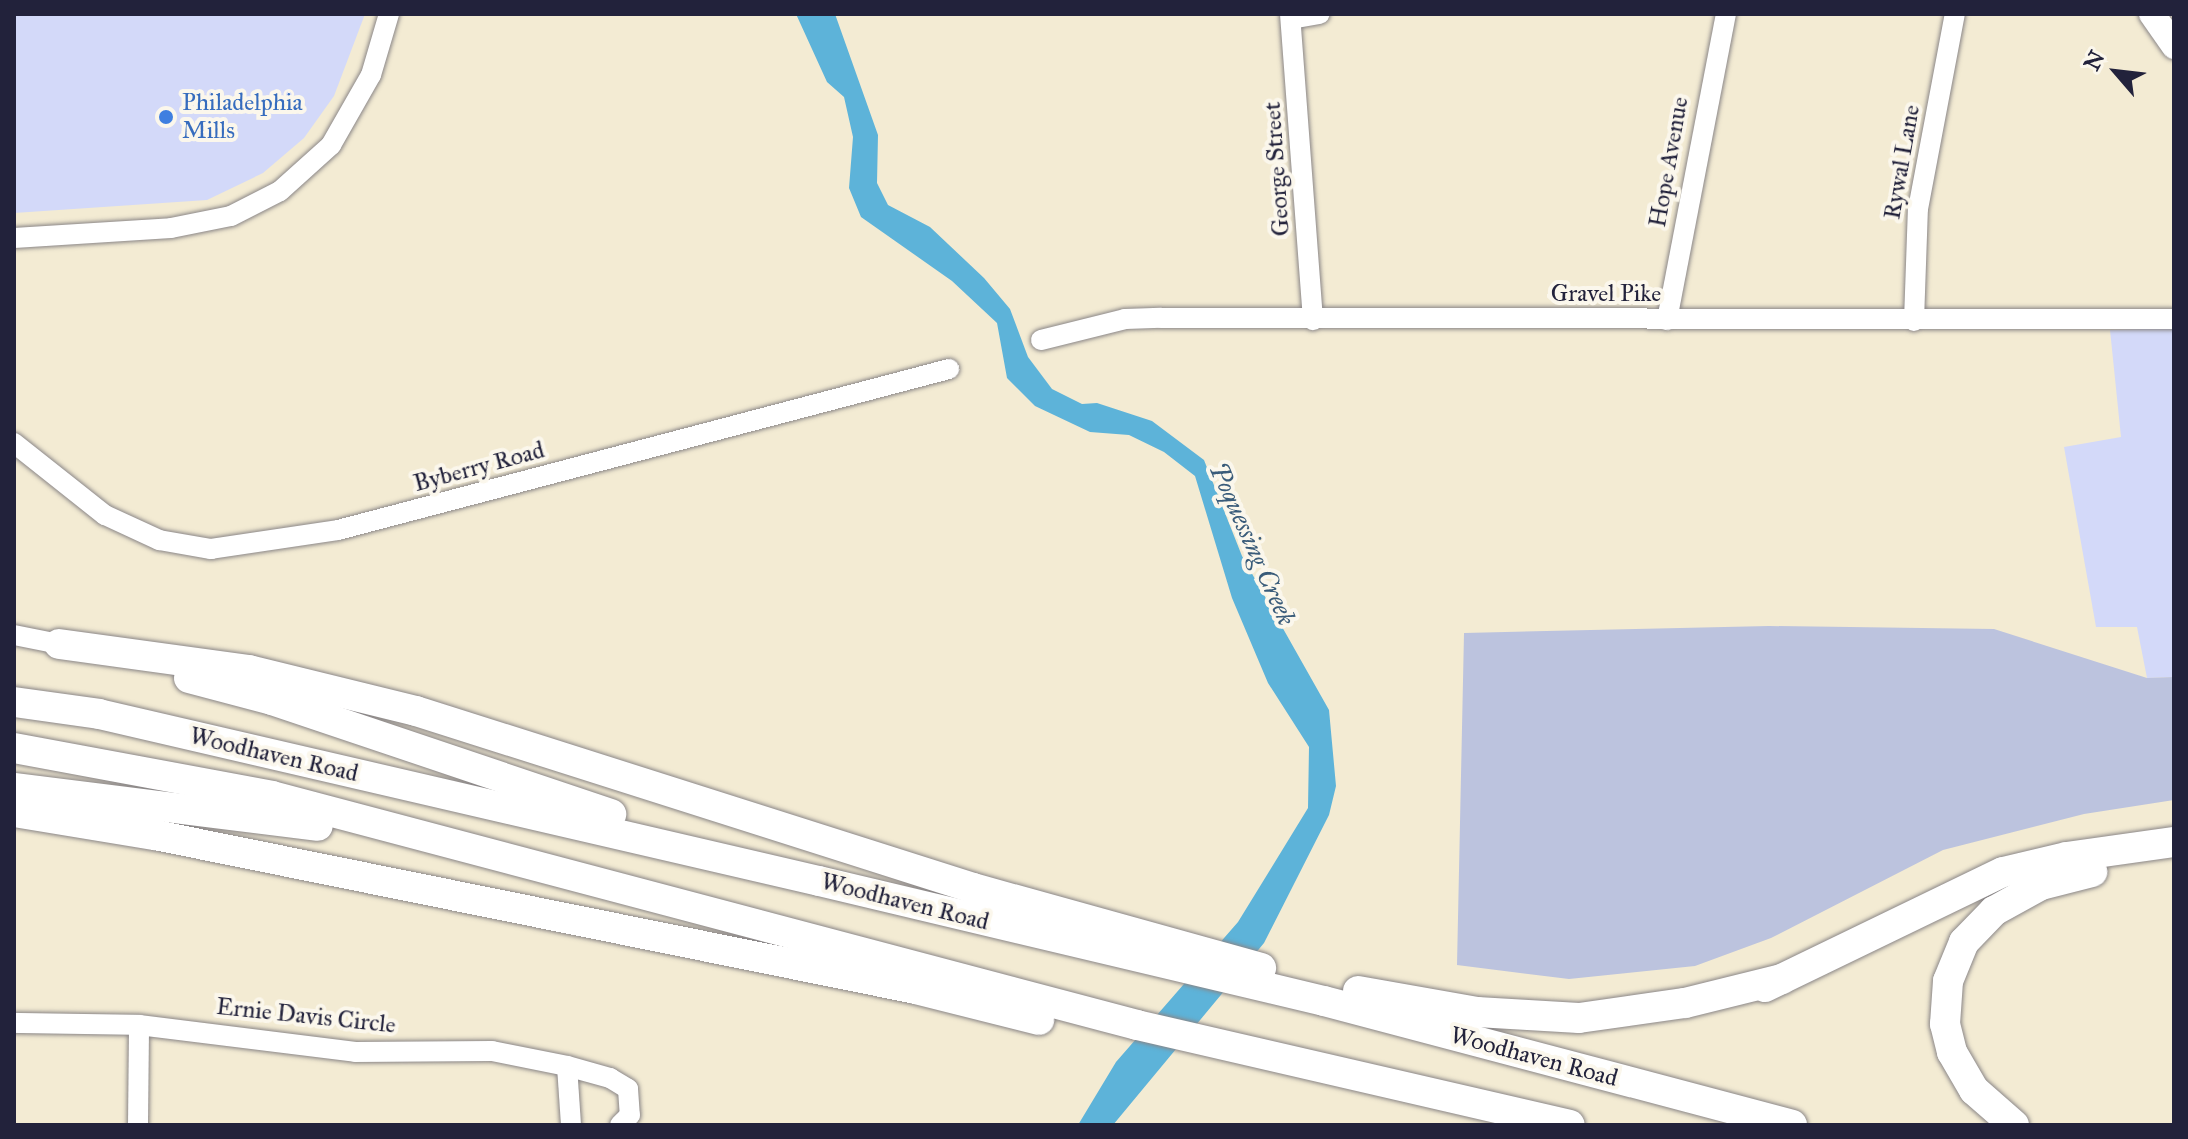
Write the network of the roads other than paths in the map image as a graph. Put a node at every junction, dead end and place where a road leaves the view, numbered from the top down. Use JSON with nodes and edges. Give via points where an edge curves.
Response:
{"nodes":[{"id":1,"x":389,"y":14,"type":"edge"},
{"id":2,"x":1320,"y":14,"type":"edge"},
{"id":3,"x":1726,"y":14,"type":"edge"},
{"id":4,"x":1955,"y":14,"type":"edge"},
{"id":5,"x":2152,"y":14,"type":"edge"},
{"id":6,"x":1291,"y":16,"type":"edge"},
{"id":7,"x":2174,"y":46,"type":"edge"},
{"id":8,"x":14,"y":238,"type":"edge"},
{"id":9,"x":2174,"y":319,"type":"edge"},
{"id":10,"x":1313,"y":320,"type":"junction"},
{"id":11,"x":1667,"y":320,"type":"junction"},
{"id":12,"x":1914,"y":321,"type":"junction"},
{"id":13,"x":1041,"y":340,"type":"dead end"},
{"id":14,"x":949,"y":369,"type":"dead end"},
{"id":15,"x":14,"y":443,"type":"edge"},
{"id":16,"x":14,"y":635,"type":"edge"},
{"id":17,"x":59,"y":644,"type":"junction"},
{"id":18,"x":14,"y":702,"type":"edge"},
{"id":19,"x":14,"y":748,"type":"edge"},
{"id":20,"x":14,"y":788,"type":"edge"},
{"id":21,"x":14,"y":812,"type":"edge"},
{"id":22,"x":2174,"y":842,"type":"edge"},
{"id":23,"x":493,"y":852,"type":"junction"},
{"id":24,"x":2174,"y":860,"type":"edge"},
{"id":25,"x":819,"y":881,"type":"junction"},
{"id":26,"x":1189,"y":960,"type":"junction"},
{"id":27,"x":1244,"y":974,"type":"junction"},
{"id":28,"x":1782,"y":979,"type":"junction"},
{"id":29,"x":1324,"y":1001,"type":"junction"},
{"id":30,"x":14,"y":1023,"type":"edge"},
{"id":31,"x":139,"y":1025,"type":"junction"},
{"id":32,"x":1132,"y":1033,"type":"junction"},
{"id":33,"x":1190,"y":1047,"type":"junction"},
{"id":34,"x":567,"y":1066,"type":"junction"},
{"id":35,"x":1308,"y":1068,"type":"junction"},
{"id":36,"x":138,"y":1125,"type":"edge"},
{"id":37,"x":571,"y":1125,"type":"edge"},
{"id":38,"x":620,"y":1125,"type":"edge"},
{"id":39,"x":1487,"y":1125,"type":"edge"},
{"id":40,"x":1512,"y":1125,"type":"edge"},
{"id":41,"x":1570,"y":1125,"type":"edge"},
{"id":42,"x":1792,"y":1125,"type":"edge"},
{"id":43,"x":2014,"y":1125,"type":"edge"}],
"edges":[{"from":1,"to":8,"type":"street","via":[[371,75],[331,145],[280,191],[231,216],[171,228]]},
{"from":2,"to":6,"type":"street"},
{"from":3,"to":11,"type":"street","name":"Hope Avenue"},
{"from":4,"to":12,"type":"street","name":"Rywal Lane","via":[[1918,209]]},
{"from":5,"to":7,"type":"main road"},
{"from":6,"to":10,"type":"street","name":"George Street"},
{"from":9,"to":12,"type":"street","name":"Gravel Pike"},
{"from":10,"to":11,"type":"street","name":"Gravel Pike"},
{"from":10,"to":13,"type":"street","name":"Gravel Pike","via":[[1125,319]]},
{"from":11,"to":12,"type":"street","name":"Gravel Pike"},
{"from":14,"to":15,"type":"street","name":"Byberry Road","via":[[338,530],[211,549],[159,540],[105,515]]},
{"from":16,"to":17,"type":"street"},
{"from":17,"to":25,"type":"highway","via":[[272,700]]},
{"from":17,"to":26,"type":"highway","via":[[249,670],[416,711]]},
{"from":18,"to":25,"type":"highway","name":"Woodhaven Road","via":[[99,714]]},
{"from":19,"to":23,"type":"highway","name":"Woodhaven Road","via":[[172,774]]},
{"from":20,"to":23,"type":"highway","via":[[190,806]]},
{"from":21,"to":32,"type":"highway","via":[[155,835]]},
{"from":22,"to":28,"type":"highway","via":[[2003,872]]},
{"from":23,"to":32,"type":"highway","name":"Woodhaven Road"},
{"from":24,"to":43,"type":"highway","via":[[2041,885],[1994,911],[1964,942],[1948,981],[1947,1038],[1974,1090]]},
{"from":25,"to":26,"type":"highway","name":"Woodhaven Road"},
{"from":26,"to":27,"type":"highway","name":"Woodhaven Road"},
{"from":27,"to":28,"type":"highway","via":[[1477,1012],[1579,1018],[1685,1003]]},
{"from":27,"to":29,"type":"highway","name":"Woodhaven Road"},
{"from":28,"to":29,"type":"highway","via":[[1692,1013],[1570,1029],[1501,1027]]},
{"from":29,"to":42,"type":"highway","name":"Woodhaven Road"},
{"from":30,"to":31,"type":"street","name":"Ernie Davis Circle"},
{"from":31,"to":34,"type":"street","name":"Ernie Davis Circle","via":[[355,1052],[492,1051]]},
{"from":31,"to":36,"type":"street"},
{"from":32,"to":33,"type":"highway","name":"Woodhaven Road"},
{"from":33,"to":35,"type":"highway","name":"Woodhaven Road"},
{"from":33,"to":39,"type":"highway"},
{"from":34,"to":37,"type":"street"},
{"from":34,"to":38,"type":"street","name":"Ernie Davis Circle","via":[[628,1089],[630,1115]]},
{"from":35,"to":40,"type":"highway"},
{"from":35,"to":41,"type":"highway","name":"Woodhaven Road"}]}
